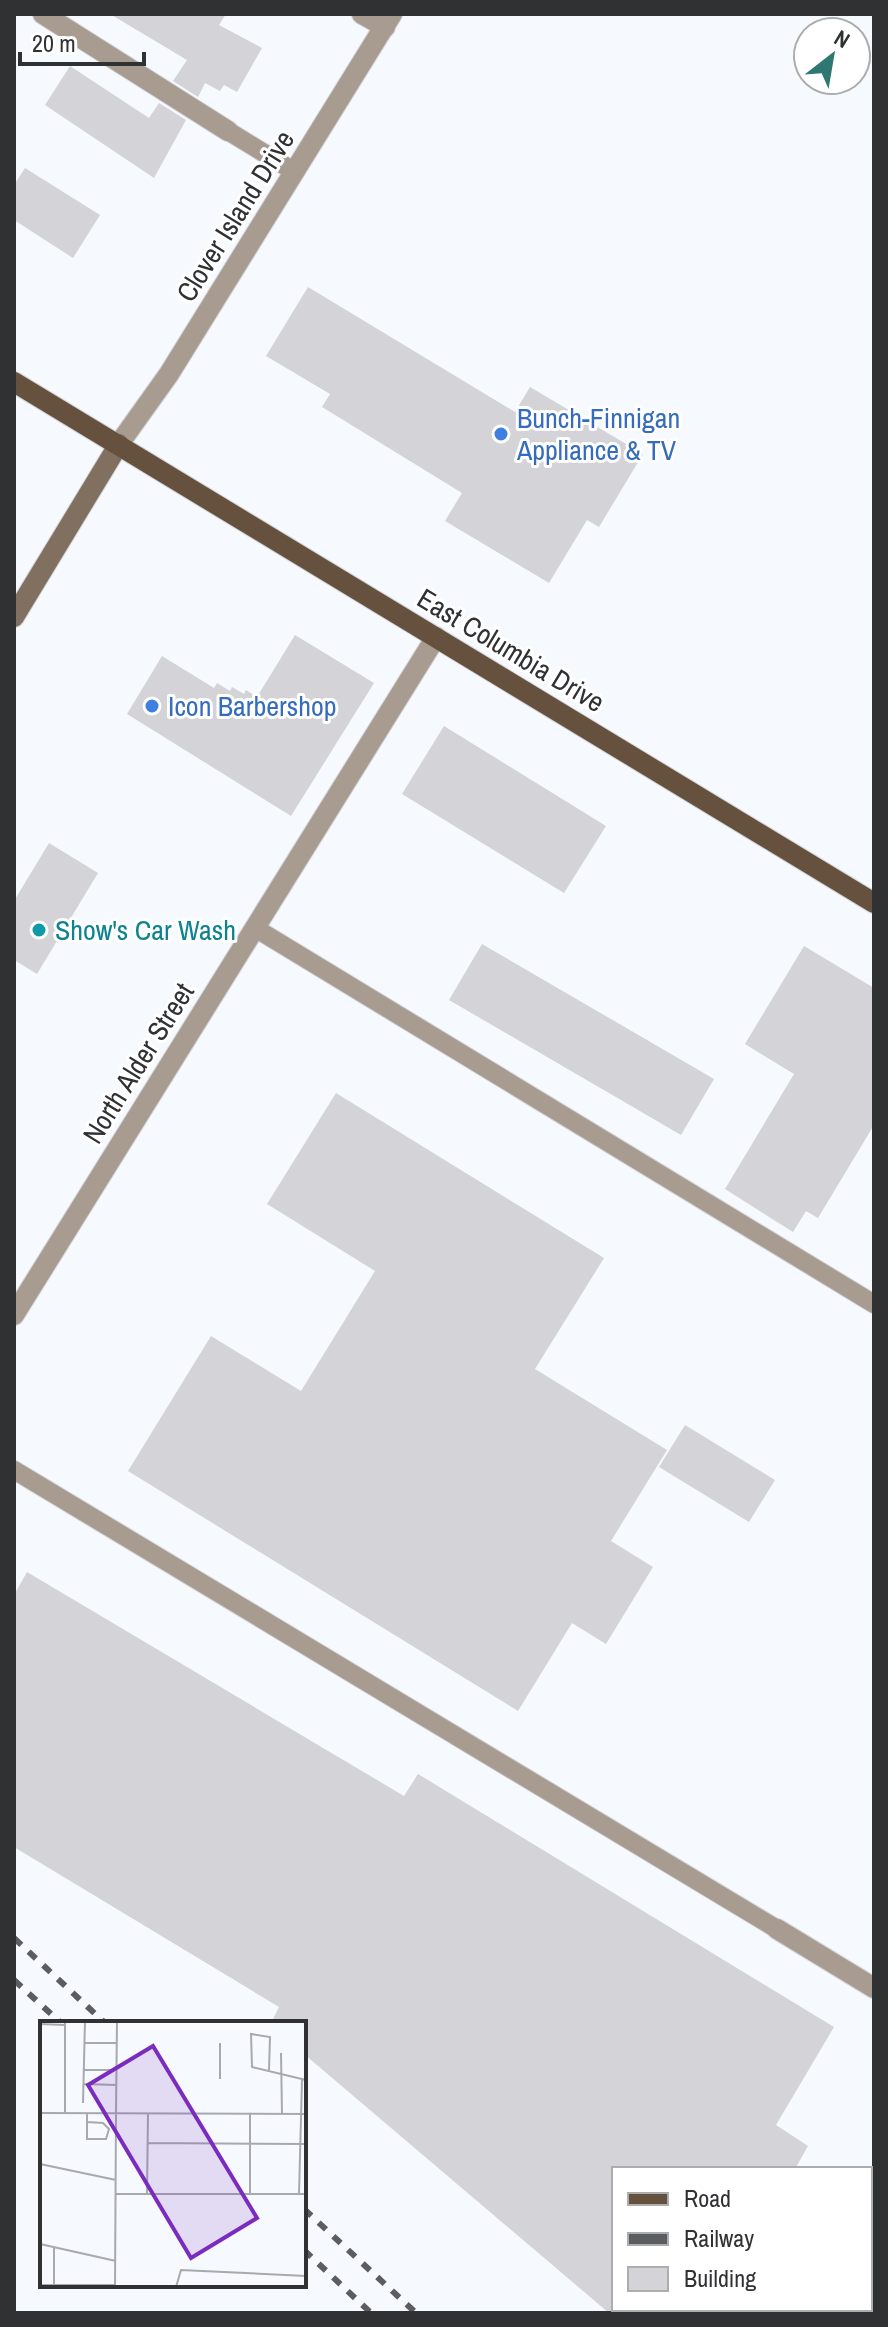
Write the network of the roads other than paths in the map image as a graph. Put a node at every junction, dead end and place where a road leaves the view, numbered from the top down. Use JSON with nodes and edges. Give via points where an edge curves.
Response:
{"nodes":[{"id":1,"x":43,"y":14,"type":"edge"},
{"id":2,"x":362,"y":14,"type":"edge"},
{"id":3,"x":389,"y":20,"type":"edge"},
{"id":4,"x":228,"y":131,"type":"joint"},
{"id":5,"x":295,"y":172,"type":"junction"},
{"id":6,"x":14,"y":382,"type":"edge"},
{"id":7,"x":119,"y":444,"type":"junction"},
{"id":8,"x":14,"y":617,"type":"edge"},
{"id":9,"x":436,"y":637,"type":"junction"},
{"id":10,"x":874,"y":903,"type":"edge"},
{"id":11,"x":255,"y":928,"type":"junction"},
{"id":12,"x":874,"y":1304,"type":"edge"},
{"id":13,"x":14,"y":1315,"type":"edge"},
{"id":14,"x":14,"y":1470,"type":"edge"},
{"id":15,"x":777,"y":1929,"type":"joint"},
{"id":16,"x":874,"y":1988,"type":"edge"}],
"edges":[{"from":1,"to":4,"type":"street"},
{"from":2,"to":3,"type":"street"},
{"from":3,"to":5,"type":"street","name":"Clover Island Drive"},
{"from":4,"to":5,"type":"lane"},
{"from":5,"to":7,"type":"street","name":"Clover Island Drive"},
{"from":6,"to":7,"type":"main road","name":"East Columbia Drive"},
{"from":7,"to":8,"type":"main road"},
{"from":7,"to":9,"type":"main road","name":"East Columbia Drive"},
{"from":9,"to":10,"type":"main road","name":"East Columbia Drive"},
{"from":9,"to":11,"type":"street","name":"North Alder Street"},
{"from":11,"to":12,"type":"lane"},
{"from":11,"to":13,"type":"street","name":"North Alder Street"},
{"from":14,"to":15,"type":"lane"},
{"from":15,"to":16,"type":"street"}]}
